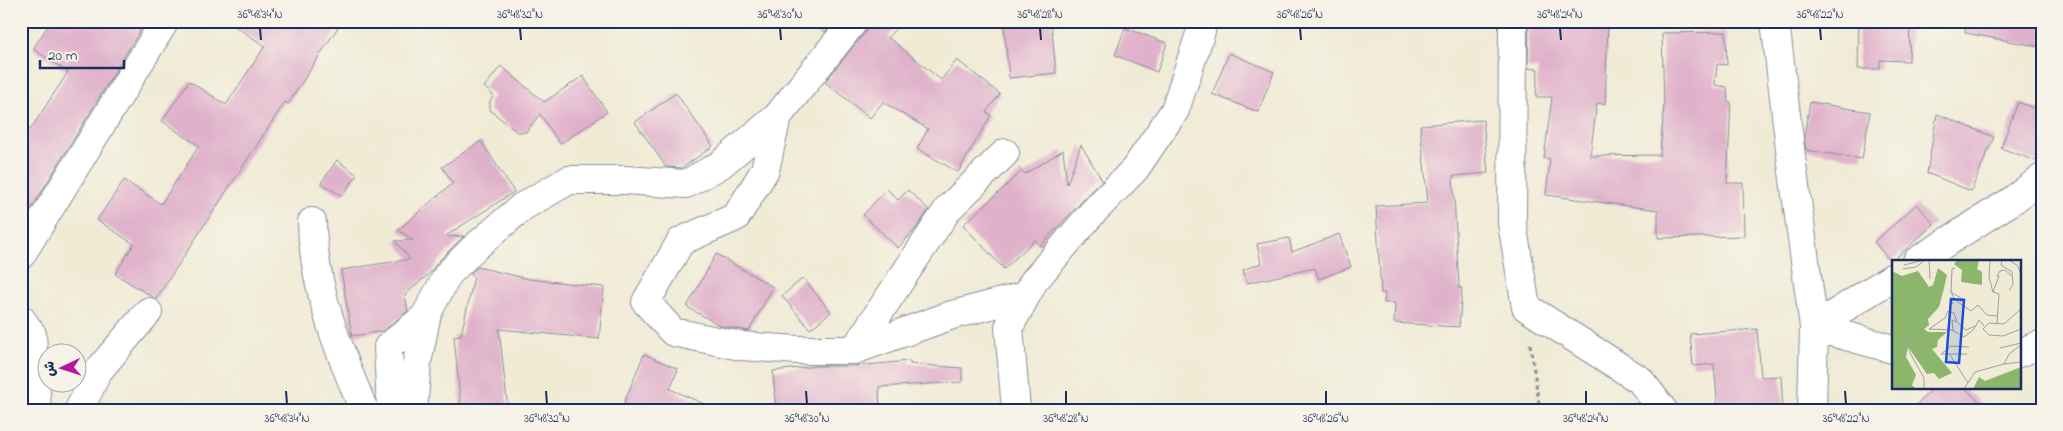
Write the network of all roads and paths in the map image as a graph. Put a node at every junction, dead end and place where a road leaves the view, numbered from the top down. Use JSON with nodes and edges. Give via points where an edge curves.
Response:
{"nodes":[{"id":1,"x":166,"y":21,"type":"edge"},
{"id":2,"x":854,"y":21,"type":"edge"},
{"id":3,"x":1202,"y":21,"type":"edge"},
{"id":4,"x":1513,"y":21,"type":"edge"},
{"id":5,"x":1775,"y":21,"type":"edge"},
{"id":6,"x":777,"y":117,"type":"junction"},
{"id":7,"x":1005,"y":153,"type":"dead end"},
{"id":8,"x":2042,"y":178,"type":"edge"},
{"id":9,"x":312,"y":222,"type":"dead end"},
{"id":10,"x":21,"y":255,"type":"edge"},
{"id":11,"x":1920,"y":260,"type":"edge"},
{"id":12,"x":1892,"y":278,"type":"edge"},
{"id":13,"x":1025,"y":296,"type":"junction"},
{"id":14,"x":1526,"y":307,"type":"junction"},
{"id":15,"x":148,"y":312,"type":"dead end"},
{"id":16,"x":427,"y":315,"type":"junction"},
{"id":17,"x":21,"y":319,"type":"edge"},
{"id":18,"x":1814,"y":327,"type":"junction"},
{"id":19,"x":2042,"y":344,"type":"edge"},
{"id":20,"x":1892,"y":349,"type":"edge"},
{"id":21,"x":854,"y":350,"type":"junction"},
{"id":22,"x":2020,"y":352,"type":"edge"},
{"id":23,"x":38,"y":410,"type":"edge"},
{"id":24,"x":79,"y":410,"type":"edge"},
{"id":25,"x":364,"y":410,"type":"edge"},
{"id":26,"x":391,"y":410,"type":"edge"},
{"id":27,"x":413,"y":410,"type":"edge"},
{"id":28,"x":1016,"y":410,"type":"edge"},
{"id":29,"x":1540,"y":410,"type":"edge"},
{"id":30,"x":1663,"y":410,"type":"edge"},
{"id":31,"x":1812,"y":410,"type":"edge"}],
"edges":[{"from":1,"to":10,"type":"street"},
{"from":2,"to":6,"type":"street"},
{"from":3,"to":13,"type":"street","via":[[1174,110],[1135,169],[1093,212]]},
{"from":4,"to":14,"type":"street","via":[[1512,223]]},
{"from":5,"to":18,"type":"street"},
{"from":6,"to":16,"type":"street","via":[[720,165],[686,184],[569,180],[522,208],[473,249],[448,274]]},
{"from":6,"to":21,"type":"street","via":[[765,170],[736,217],[681,241],[646,302],[674,332],[741,346]]},
{"from":7,"to":21,"type":"street","via":[[948,209]]},
{"from":8,"to":11,"type":"street"},
{"from":9,"to":25,"type":"street","via":[[312,249],[324,298],[340,354]]},
{"from":12,"to":18,"type":"street"},
{"from":13,"to":21,"type":"street","via":[[952,315]]},
{"from":13,"to":28,"type":"street","via":[[1009,327]]},
{"from":14,"to":29,"type":"path"},
{"from":14,"to":30,"type":"street","via":[[1640,380]]},
{"from":15,"to":24,"type":"street","via":[[98,371]]},
{"from":16,"to":26,"type":"street","via":[[388,347]]},
{"from":16,"to":27,"type":"street","via":[[417,363]]},
{"from":17,"to":23,"type":"street","via":[[32,334]]},
{"from":18,"to":20,"type":"street"},
{"from":18,"to":31,"type":"street"},
{"from":19,"to":22,"type":"street"}]}
